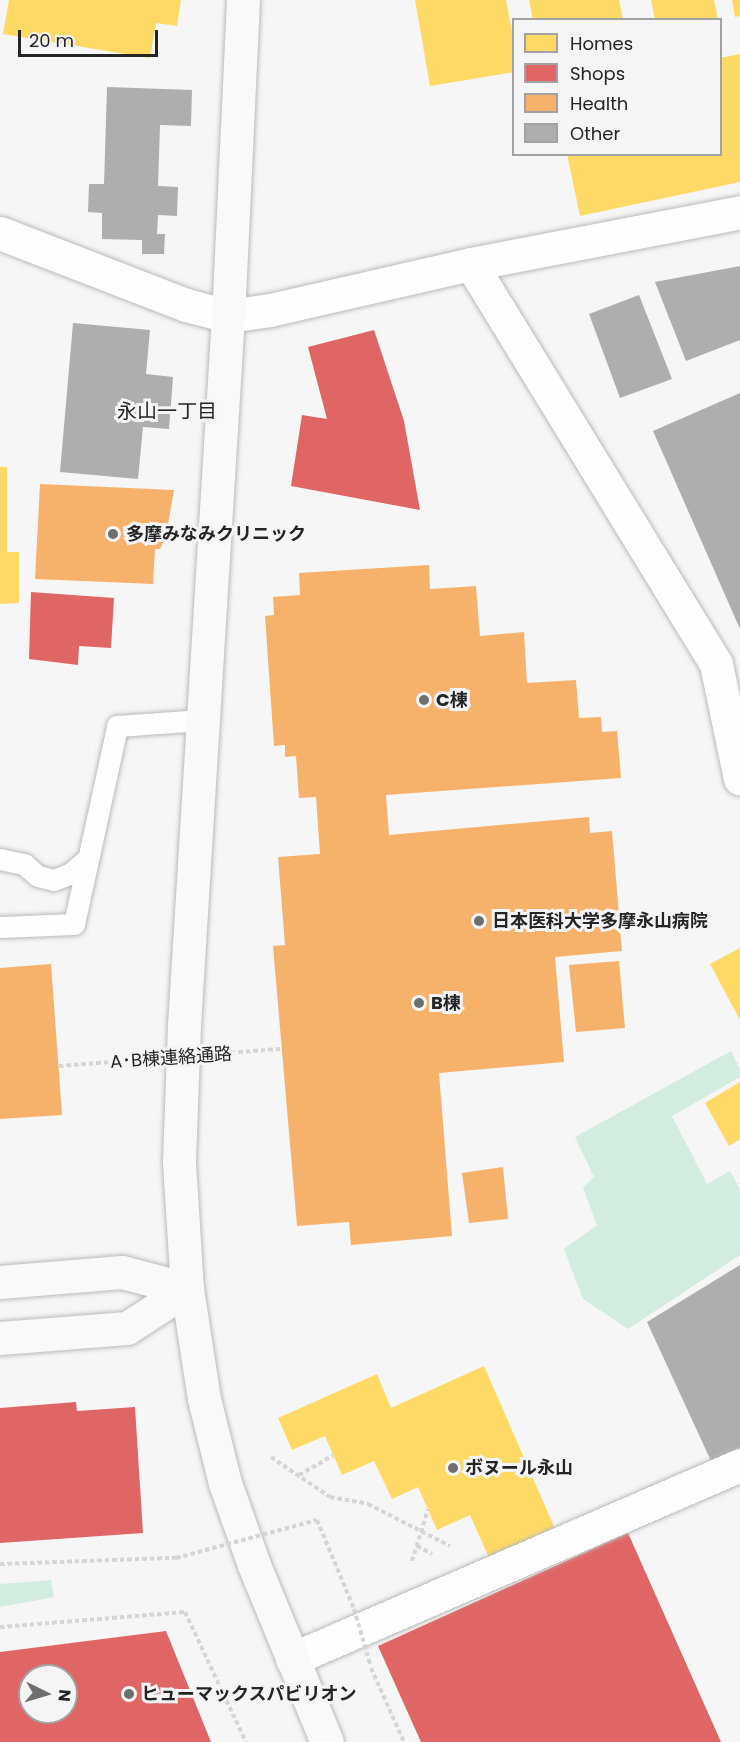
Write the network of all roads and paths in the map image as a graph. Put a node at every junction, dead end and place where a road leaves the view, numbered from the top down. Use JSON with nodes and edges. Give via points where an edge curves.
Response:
{"nodes":[{"id":1,"x":243,"y":0,"type":"edge"},
{"id":2,"x":740,"y":212,"type":"edge"},
{"id":3,"x":0,"y":233,"type":"edge"},
{"id":4,"x":471,"y":264,"type":"junction"},
{"id":5,"x":228,"y":316,"type":"junction"},
{"id":6,"x":202,"y":720,"type":"junction"},
{"id":7,"x":740,"y":779,"type":"edge"},
{"id":8,"x":88,"y":858,"type":"junction"},
{"id":9,"x":0,"y":859,"type":"edge"},
{"id":10,"x":0,"y":927,"type":"edge"},
{"id":11,"x":282,"y":1049,"type":"dead end"},
{"id":12,"x":59,"y":1066,"type":"dead end"},
{"id":13,"x":0,"y":1282,"type":"edge"},
{"id":14,"x":187,"y":1288,"type":"junction"},
{"id":15,"x":0,"y":1338,"type":"edge"},
{"id":16,"x":333,"y":1455,"type":"dead end"},
{"id":17,"x":271,"y":1457,"type":"dead end"},
{"id":18,"x":740,"y":1465,"type":"edge"},
{"id":19,"x":299,"y":1474,"type":"junction"},
{"id":20,"x":428,"y":1509,"type":"dead end"},
{"id":21,"x":422,"y":1531,"type":"junction"},
{"id":22,"x":417,"y":1546,"type":"dead end"},
{"id":23,"x":452,"y":1547,"type":"dead end"},
{"id":24,"x":0,"y":1564,"type":"edge"},
{"id":25,"x":0,"y":1627,"type":"edge"},
{"id":26,"x":292,"y":1659,"type":"junction"},
{"id":27,"x":246,"y":1742,"type":"edge"},
{"id":28,"x":327,"y":1742,"type":"edge"},
{"id":29,"x":404,"y":1742,"type":"edge"}],
"edges":[{"from":1,"to":5,"type":"street"},
{"from":2,"to":4,"type":"street"},
{"from":3,"to":5,"type":"street","via":[[186,305]]},
{"from":4,"to":5,"type":"street"},
{"from":4,"to":7,"type":"street","via":[[716,664]]},
{"from":5,"to":6,"type":"street"},
{"from":6,"to":8,"type":"lane","via":[[117,726]]},
{"from":6,"to":14,"type":"street","via":[[179,1162]]},
{"from":8,"to":9,"type":"lane","via":[[71,873],[54,880],[38,876],[24,864]]},
{"from":8,"to":10,"type":"lane","via":[[74,924]]},
{"from":11,"to":12,"type":"path","name":"A･B棟連絡通路","bridge":true},
{"from":13,"to":14,"type":"street","via":[[122,1272]]},
{"from":14,"to":15,"type":"street","via":[[127,1328]]},
{"from":14,"to":26,"type":"street","via":[[204,1399],[225,1483]]},
{"from":16,"to":19,"type":"path"},
{"from":17,"to":19,"type":"path"},
{"from":18,"to":26,"type":"street"},
{"from":19,"to":21,"type":"path","via":[[330,1497],[368,1504]]},
{"from":20,"to":21,"type":"path"},
{"from":21,"to":22,"type":"path"},
{"from":21,"to":23,"type":"path"},
{"from":24,"to":29,"type":"path","bridge":true,"via":[[176,1558],[317,1520],[354,1608],[371,1667]]},
{"from":25,"to":27,"type":"path","via":[[185,1612]]},
{"from":26,"to":28,"type":"street"}]}
